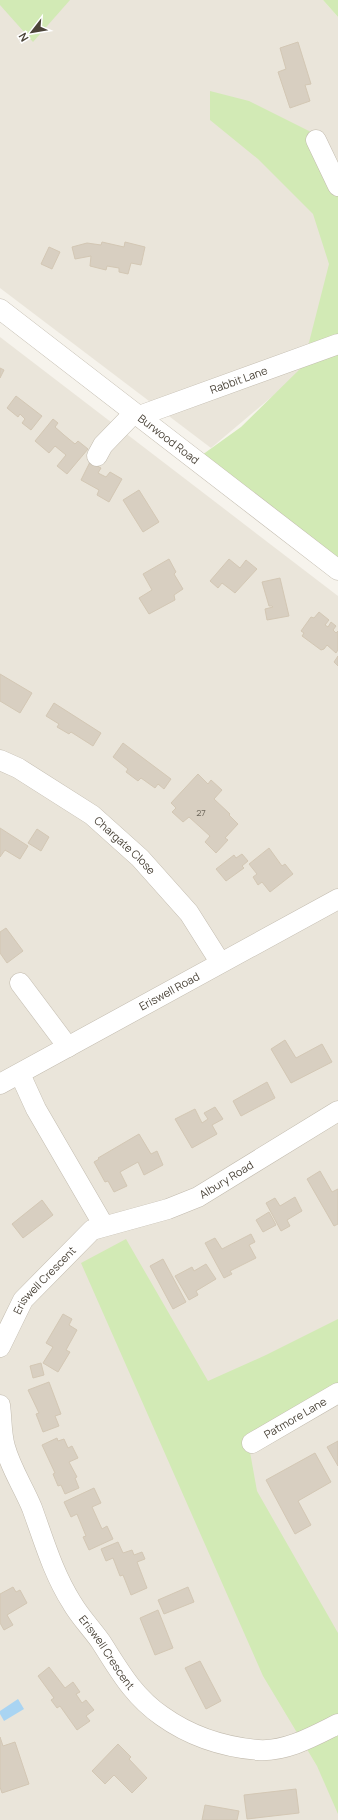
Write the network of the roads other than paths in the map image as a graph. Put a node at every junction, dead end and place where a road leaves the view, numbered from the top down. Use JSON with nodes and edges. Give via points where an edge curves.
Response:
{"nodes":[{"id":1,"x":316,"y":140,"type":"dead end"},
{"id":2,"x":338,"y":186,"type":"edge"},
{"id":3,"x":0,"y":309,"type":"edge"},
{"id":4,"x":338,"y":344,"type":"edge"},
{"id":5,"x":136,"y":414,"type":"junction"},
{"id":6,"x":97,"y":456,"type":"dead end"},
{"id":7,"x":338,"y":570,"type":"edge"},
{"id":8,"x":0,"y":760,"type":"edge"},
{"id":9,"x":338,"y":899,"type":"edge"},
{"id":10,"x":220,"y":962,"type":"junction"},
{"id":11,"x":20,"y":983,"type":"dead end"},
{"id":12,"x":68,"y":1047,"type":"junction"},
{"id":13,"x":20,"y":1074,"type":"junction"},
{"id":14,"x":0,"y":1084,"type":"edge"},
{"id":15,"x":338,"y":1111,"type":"edge"},
{"id":16,"x":104,"y":1226,"type":"junction"},
{"id":17,"x":0,"y":1348,"type":"edge"},
{"id":18,"x":338,"y":1393,"type":"edge"},
{"id":19,"x":0,"y":1405,"type":"edge"},
{"id":20,"x":252,"y":1443,"type":"dead end"},
{"id":21,"x":338,"y":1725,"type":"edge"}],
"edges":[{"from":1,"to":2,"type":"street"},
{"from":3,"to":5,"type":"street","name":"Burwood Road"},
{"from":4,"to":5,"type":"street","name":"Rabbit Lane"},
{"from":5,"to":6,"type":"street","via":[[103,445]]},
{"from":5,"to":7,"type":"street","name":"Burwood Road"},
{"from":8,"to":10,"type":"street","name":"Chargate Close","via":[[18,768],[92,815],[140,858],[189,913]]},
{"from":9,"to":10,"type":"street","name":"Eriswell Road"},
{"from":10,"to":12,"type":"street","name":"Eriswell Road"},
{"from":11,"to":12,"type":"street"},
{"from":12,"to":13,"type":"street","name":"Eriswell Road"},
{"from":13,"to":14,"type":"street","name":"Eriswell Road"},
{"from":13,"to":16,"type":"street","via":[[36,1109]]},
{"from":15,"to":16,"type":"street","name":"Albury Road","via":[[198,1197],[168,1209]]},
{"from":16,"to":17,"type":"street","name":"Eriswell Crescent","via":[[92,1230],[23,1300]]},
{"from":18,"to":20,"type":"street","name":"Patmore Lane"},
{"from":19,"to":21,"type":"street","name":"Eriswell Crescent","via":[[6,1448],[32,1507],[48,1556],[72,1604],[95,1633],[125,1681],[142,1700],[184,1730],[209,1741],[259,1750],[280,1748]]}]}
